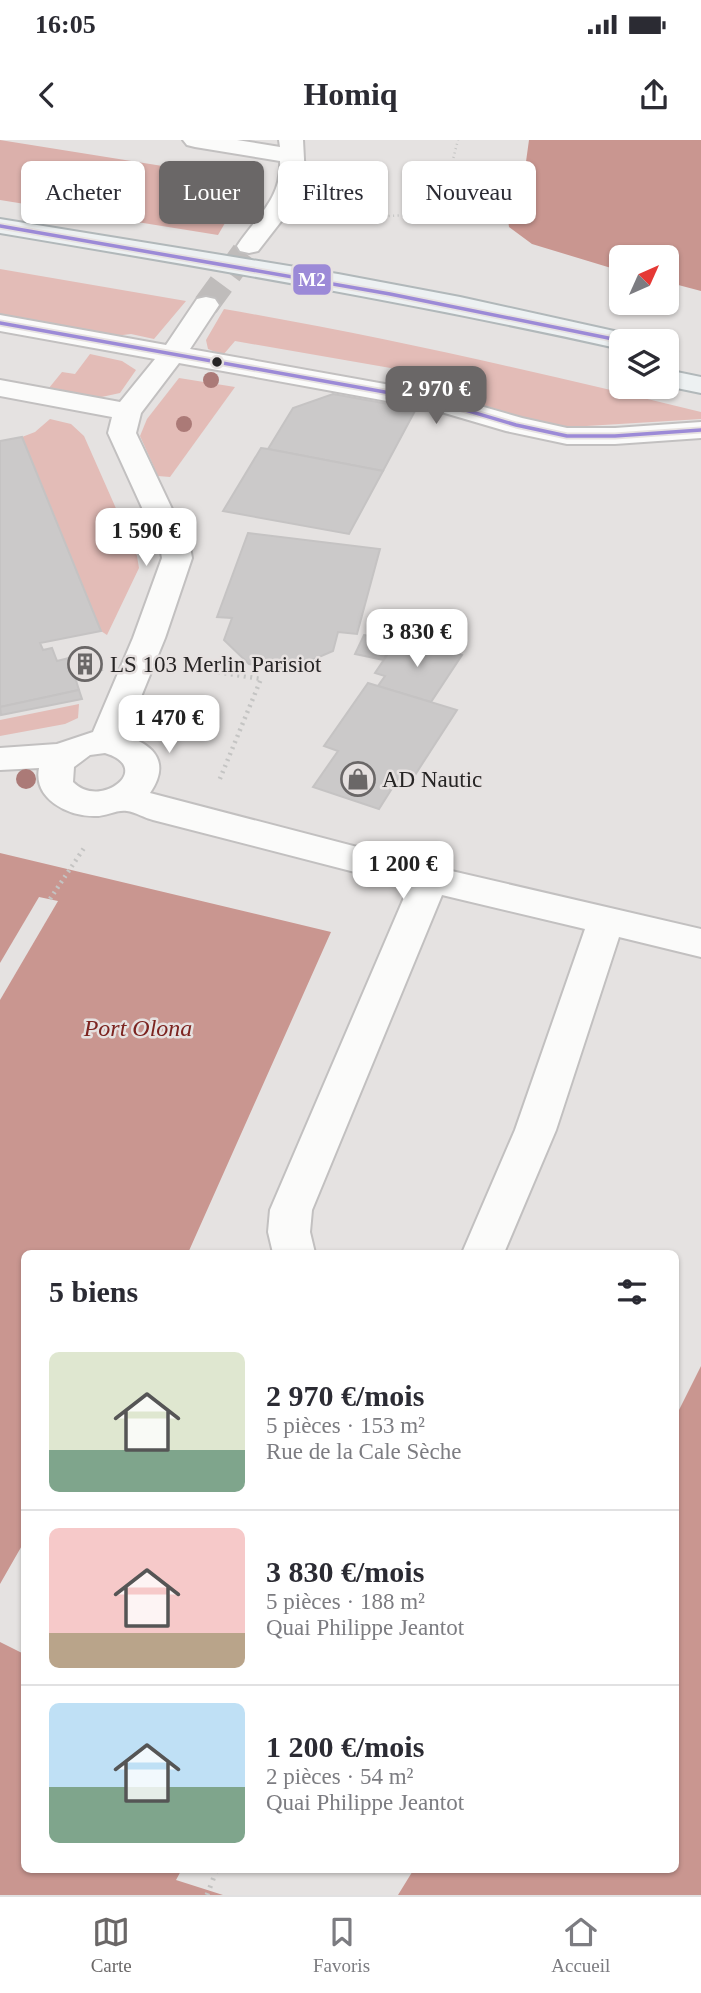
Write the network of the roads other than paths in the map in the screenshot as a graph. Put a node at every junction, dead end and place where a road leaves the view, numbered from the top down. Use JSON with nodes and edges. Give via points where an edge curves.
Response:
{"nodes":[{"id":1,"x":195,"y":140,"type":"edge"},
{"id":2,"x":292,"y":148,"type":"edge"},
{"id":3,"x":0,"y":226,"type":"edge"},
{"id":4,"x":248,"y":246,"type":"tunnel mouth"},
{"id":5,"x":0,"y":250,"type":"edge"},
{"id":6,"x":206,"y":305,"type":"tunnel mouth"},
{"id":7,"x":0,"y":323,"type":"edge"},
{"id":8,"x":609,"y":338,"type":"edge"},
{"id":9,"x":557,"y":353,"type":"dead end"},
{"id":10,"x":172,"y":354,"type":"junction"},
{"id":11,"x":679,"y":381,"type":"edge"},
{"id":12,"x":701,"y":386,"type":"edge"},
{"id":13,"x":0,"y":388,"type":"edge"},
{"id":14,"x":127,"y":412,"type":"junction"},
{"id":15,"x":701,"y":430,"type":"edge"},
{"id":16,"x":106,"y":742,"type":"junction"},
{"id":17,"x":64,"y":755,"type":"junction"},
{"id":18,"x":0,"y":759,"type":"edge"},
{"id":19,"x":126,"y":797,"type":"junction"},
{"id":20,"x":430,"y":879,"type":"junction"},
{"id":21,"x":606,"y":920,"type":"junction"},
{"id":22,"x":701,"y":943,"type":"edge"},
{"id":23,"x":293,"y":1250,"type":"edge"},
{"id":24,"x":485,"y":1250,"type":"edge"}],
"edges":[{"from":1,"to":2,"type":"street"},
{"from":2,"to":4,"type":"street","via":[[293,178],[281,206]]},
{"from":3,"to":8,"type":"main road","via":[[338,282]]},
{"from":5,"to":9,"type":"main road","via":[[323,304]]},
{"from":6,"to":10,"type":"street"},
{"from":7,"to":10,"type":"street"},
{"from":10,"to":14,"type":"street"},
{"from":10,"to":15,"type":"street","via":[[435,401],[567,436]]},
{"from":11,"to":12,"type":"main road"},
{"from":13,"to":14,"type":"street"},
{"from":14,"to":16,"type":"street","via":[[122,433],[177,558]]},
{"from":16,"to":17,"type":"street"},
{"from":16,"to":19,"type":"street","via":[[133,750],[145,768],[143,779]]},
{"from":17,"to":18,"type":"street"},
{"from":17,"to":19,"type":"street","via":[[53,775],[63,794],[90,804]]},
{"from":19,"to":20,"type":"street","via":[[153,808]]},
{"from":20,"to":21,"type":"street"},
{"from":20,"to":23,"type":"street","via":[[291,1210]]},
{"from":21,"to":22,"type":"street"},
{"from":21,"to":24,"type":"street","via":[[551,1085]]}]}
